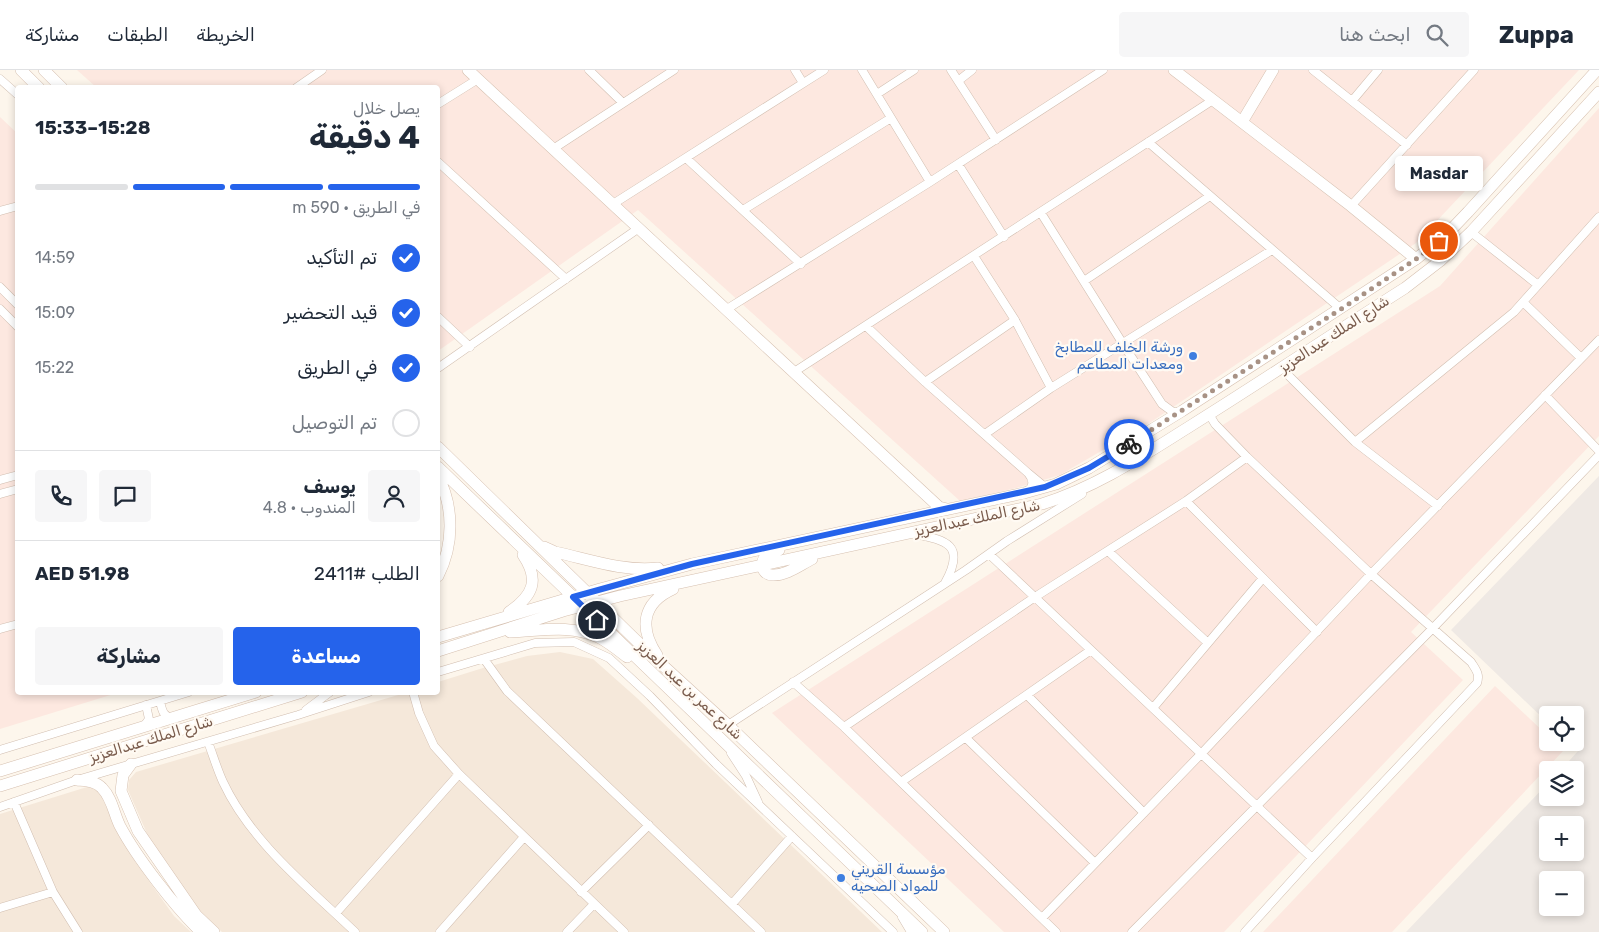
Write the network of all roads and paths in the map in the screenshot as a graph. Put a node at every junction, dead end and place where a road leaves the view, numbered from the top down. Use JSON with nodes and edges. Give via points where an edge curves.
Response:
{"nodes":[{"id":1,"x":20,"y":70,"type":"edge"},
{"id":2,"x":44,"y":70,"type":"edge"},
{"id":3,"x":322,"y":70,"type":"edge"},
{"id":4,"x":468,"y":70,"type":"edge"},
{"id":5,"x":589,"y":70,"type":"edge"},
{"id":6,"x":674,"y":70,"type":"edge"},
{"id":7,"x":795,"y":70,"type":"edge"},
{"id":8,"x":824,"y":70,"type":"edge"},
{"id":9,"x":862,"y":70,"type":"edge"},
{"id":10,"x":914,"y":70,"type":"edge"},
{"id":11,"x":951,"y":70,"type":"edge"},
{"id":12,"x":972,"y":70,"type":"edge"},
{"id":13,"x":1103,"y":70,"type":"edge"},
{"id":14,"x":1174,"y":70,"type":"edge"},
{"id":15,"x":1273,"y":70,"type":"edge"},
{"id":16,"x":1312,"y":70,"type":"edge"},
{"id":17,"x":1378,"y":70,"type":"edge"},
{"id":18,"x":1474,"y":70,"type":"edge"},
{"id":19,"x":1597,"y":70,"type":"edge"},
{"id":20,"x":661,"y":74,"type":"edge"},
{"id":21,"x":0,"y":79,"type":"edge"},
{"id":22,"x":478,"y":79,"type":"junction"},
{"id":23,"x":958,"y":81,"type":"junction"},
{"id":24,"x":803,"y":83,"type":"junction"},
{"id":25,"x":36,"y":85,"type":"edge"},
{"id":26,"x":59,"y":85,"type":"edge"},
{"id":27,"x":300,"y":85,"type":"edge"},
{"id":28,"x":1599,"y":92,"type":"edge"},
{"id":29,"x":15,"y":93,"type":"edge"},
{"id":30,"x":877,"y":94,"type":"junction"},
{"id":31,"x":1213,"y":100,"type":"junction"},
{"id":32,"x":1352,"y":101,"type":"junction"},
{"id":33,"x":440,"y":103,"type":"edge"},
{"id":34,"x":623,"y":103,"type":"junction"},
{"id":35,"x":891,"y":118,"type":"junction"},
{"id":36,"x":1242,"y":122,"type":"junction"},
{"id":37,"x":996,"y":140,"type":"junction"},
{"id":38,"x":1148,"y":142,"type":"junction"},
{"id":39,"x":1408,"y":145,"type":"junction"},
{"id":40,"x":553,"y":149,"type":"junction"},
{"id":41,"x":686,"y":158,"type":"junction"},
{"id":42,"x":440,"y":164,"type":"edge"},
{"id":43,"x":958,"y":164,"type":"junction"},
{"id":44,"x":930,"y":182,"type":"junction"},
{"id":45,"x":1210,"y":196,"type":"junction"},
{"id":46,"x":613,"y":204,"type":"junction"},
{"id":47,"x":1351,"y":206,"type":"junction"},
{"id":48,"x":15,"y":207,"type":"edge"},
{"id":49,"x":743,"y":210,"type":"junction"},
{"id":50,"x":0,"y":211,"type":"edge"},
{"id":51,"x":1041,"y":213,"type":"junction"},
{"id":52,"x":1599,"y":217,"type":"edge"},
{"id":53,"x":639,"y":228,"type":"junction"},
{"id":54,"x":1471,"y":232,"type":"junction"},
{"id":55,"x":1004,"y":237,"type":"junction"},
{"id":56,"x":1272,"y":250,"type":"junction"},
{"id":57,"x":974,"y":256,"type":"junction"},
{"id":58,"x":1416,"y":259,"type":"junction"},
{"id":59,"x":801,"y":264,"type":"junction"},
{"id":60,"x":566,"y":279,"type":"junction"},
{"id":61,"x":1084,"y":281,"type":"junction"},
{"id":62,"x":1538,"y":285,"type":"junction"},
{"id":63,"x":0,"y":287,"type":"edge"},
{"id":64,"x":15,"y":302,"type":"edge"},
{"id":65,"x":1523,"y":302,"type":"junction"},
{"id":66,"x":0,"y":309,"type":"edge"},
{"id":67,"x":728,"y":309,"type":"junction"},
{"id":68,"x":1341,"y":309,"type":"junction"},
{"id":69,"x":440,"y":318,"type":"edge"},
{"id":70,"x":1015,"y":320,"type":"junction"},
{"id":71,"x":15,"y":324,"type":"edge"},
{"id":72,"x":866,"y":326,"type":"junction"},
{"id":73,"x":1599,"y":340,"type":"edge"},
{"id":74,"x":1123,"y":344,"type":"junction"},
{"id":75,"x":470,"y":346,"type":"junction"},
{"id":76,"x":1581,"y":358,"type":"junction"},
{"id":77,"x":1284,"y":366,"type":"junction"},
{"id":78,"x":440,"y":367,"type":"edge"},
{"id":79,"x":794,"y":372,"type":"junction"},
{"id":80,"x":925,"y":382,"type":"junction"},
{"id":81,"x":1051,"y":388,"type":"junction"},
{"id":82,"x":1218,"y":388,"type":"junction"},
{"id":83,"x":1545,"y":395,"type":"junction"},
{"id":84,"x":1182,"y":411,"type":"junction"},
{"id":85,"x":1209,"y":414,"type":"junction"},
{"id":86,"x":985,"y":434,"type":"junction"},
{"id":87,"x":1355,"y":442,"type":"junction"},
{"id":88,"x":440,"y":449,"type":"edge"},
{"id":89,"x":1154,"y":449,"type":"junction"},
{"id":90,"x":1599,"y":451,"type":"edge"},
{"id":91,"x":1599,"y":455,"type":"edge"},
{"id":92,"x":1247,"y":457,"type":"junction"},
{"id":93,"x":440,"y":469,"type":"edge"},
{"id":94,"x":1028,"y":473,"type":"junction"},
{"id":95,"x":15,"y":476,"type":"edge"},
{"id":96,"x":0,"y":480,"type":"edge"},
{"id":97,"x":1104,"y":480,"type":"junction"},
{"id":98,"x":440,"y":482,"type":"edge"},
{"id":99,"x":1045,"y":487,"type":"junction"},
{"id":100,"x":15,"y":490,"type":"edge"},
{"id":101,"x":924,"y":493,"type":"junction"},
{"id":102,"x":1024,"y":493,"type":"junction"},
{"id":103,"x":0,"y":494,"type":"edge"},
{"id":104,"x":1186,"y":501,"type":"junction"},
{"id":105,"x":1438,"y":506,"type":"junction"},
{"id":106,"x":947,"y":509,"type":"junction"},
{"id":107,"x":914,"y":516,"type":"junction"},
{"id":108,"x":868,"y":526,"type":"junction"},
{"id":109,"x":909,"y":534,"type":"junction"},
{"id":110,"x":514,"y":541,"type":"junction"},
{"id":111,"x":535,"y":541,"type":"junction"},
{"id":112,"x":1108,"y":551,"type":"junction"},
{"id":113,"x":989,"y":554,"type":"junction"},
{"id":114,"x":692,"y":564,"type":"junction"},
{"id":115,"x":762,"y":566,"type":"junction"},
{"id":116,"x":440,"y":570,"type":"edge"},
{"id":117,"x":1371,"y":574,"type":"junction"},
{"id":118,"x":1263,"y":578,"type":"junction"},
{"id":119,"x":690,"y":582,"type":"junction"},
{"id":120,"x":944,"y":585,"type":"junction"},
{"id":121,"x":588,"y":592,"type":"junction"},
{"id":122,"x":573,"y":597,"type":"junction"},
{"id":123,"x":1035,"y":597,"type":"junction"},
{"id":124,"x":598,"y":602,"type":"junction"},
{"id":125,"x":582,"y":606,"type":"junction"},
{"id":126,"x":497,"y":619,"type":"junction"},
{"id":127,"x":15,"y":625,"type":"edge"},
{"id":128,"x":1434,"y":628,"type":"junction"},
{"id":129,"x":0,"y":630,"type":"edge"},
{"id":130,"x":1316,"y":632,"type":"junction"},
{"id":131,"x":494,"y":633,"type":"junction"},
{"id":132,"x":440,"y":636,"type":"edge"},
{"id":133,"x":1208,"y":643,"type":"junction"},
{"id":134,"x":440,"y":650,"type":"edge"},
{"id":135,"x":1091,"y":650,"type":"junction"},
{"id":136,"x":484,"y":659,"type":"junction"},
{"id":137,"x":662,"y":663,"type":"junction"},
{"id":138,"x":440,"y":671,"type":"edge"},
{"id":139,"x":654,"y":675,"type":"junction"},
{"id":140,"x":793,"y":682,"type":"junction"},
{"id":141,"x":179,"y":695,"type":"edge"},
{"id":142,"x":246,"y":695,"type":"edge"},
{"id":143,"x":292,"y":695,"type":"edge"},
{"id":144,"x":326,"y":695,"type":"edge"},
{"id":145,"x":360,"y":695,"type":"edge"},
{"id":146,"x":413,"y":695,"type":"edge"},
{"id":147,"x":1027,"y":695,"type":"junction"},
{"id":148,"x":160,"y":701,"type":"junction"},
{"id":149,"x":146,"y":705,"type":"junction"},
{"id":150,"x":1152,"y":708,"type":"junction"},
{"id":151,"x":298,"y":715,"type":"junction"},
{"id":152,"x":173,"y":718,"type":"junction"},
{"id":153,"x":728,"y":725,"type":"junction"},
{"id":154,"x":844,"y":727,"type":"junction"},
{"id":155,"x":142,"y":728,"type":"junction"},
{"id":156,"x":966,"y":738,"type":"junction"},
{"id":157,"x":208,"y":742,"type":"junction"},
{"id":158,"x":724,"y":743,"type":"junction"},
{"id":159,"x":0,"y":750,"type":"edge"},
{"id":160,"x":1201,"y":754,"type":"junction"},
{"id":161,"x":131,"y":764,"type":"junction"},
{"id":162,"x":0,"y":771,"type":"edge"},
{"id":163,"x":459,"y":774,"type":"junction"},
{"id":164,"x":78,"y":780,"type":"junction"},
{"id":165,"x":901,"y":782,"type":"junction"},
{"id":166,"x":0,"y":786,"type":"edge"},
{"id":167,"x":121,"y":791,"type":"junction"},
{"id":168,"x":107,"y":795,"type":"junction"},
{"id":169,"x":14,"y":802,"type":"junction"},
{"id":170,"x":759,"y":805,"type":"junction"},
{"id":171,"x":0,"y":807,"type":"edge"},
{"id":172,"x":1258,"y":807,"type":"junction"},
{"id":173,"x":1144,"y":813,"type":"junction"},
{"id":174,"x":649,"y":826,"type":"junction"},
{"id":175,"x":792,"y":836,"type":"junction"},
{"id":176,"x":524,"y":837,"type":"junction"},
{"id":177,"x":1312,"y":858,"type":"junction"},
{"id":178,"x":1096,"y":863,"type":"junction"},
{"id":179,"x":53,"y":892,"type":"junction"},
{"id":180,"x":581,"y":892,"type":"junction"},
{"id":181,"x":594,"y":904,"type":"junction"},
{"id":182,"x":732,"y":904,"type":"junction"},
{"id":183,"x":0,"y":908,"type":"edge"},
{"id":184,"x":899,"y":911,"type":"junction"},
{"id":185,"x":336,"y":914,"type":"junction"},
{"id":186,"x":1042,"y":918,"type":"junction"},
{"id":187,"x":78,"y":932,"type":"edge"},
{"id":188,"x":201,"y":932,"type":"edge"},
{"id":189,"x":214,"y":932,"type":"edge"},
{"id":190,"x":355,"y":932,"type":"edge"},
{"id":191,"x":440,"y":932,"type":"edge"},
{"id":192,"x":567,"y":932,"type":"edge"},
{"id":193,"x":624,"y":932,"type":"edge"},
{"id":194,"x":761,"y":932,"type":"edge"},
{"id":195,"x":893,"y":932,"type":"edge"},
{"id":196,"x":911,"y":932,"type":"edge"},
{"id":197,"x":922,"y":932,"type":"edge"},
{"id":198,"x":944,"y":932,"type":"edge"},
{"id":199,"x":1056,"y":932,"type":"edge"},
{"id":200,"x":1132,"y":932,"type":"edge"},
{"id":201,"x":1245,"y":932,"type":"edge"}],
"edges":[{"from":1,"to":25,"type":"street"},
{"from":2,"to":26,"type":"street"},
{"from":3,"to":27,"type":"street"},
{"from":4,"to":22,"type":"street"},
{"from":5,"to":34,"type":"street"},
{"from":6,"to":20,"type":"street"},
{"from":7,"to":24,"type":"street"},
{"from":8,"to":24,"type":"street"},
{"from":9,"to":30,"type":"street"},
{"from":10,"to":30,"type":"street"},
{"from":11,"to":23,"type":"street"},
{"from":12,"to":23,"type":"street"},
{"from":13,"to":37,"type":"street"},
{"from":14,"to":31,"type":"street"},
{"from":15,"to":36,"type":"street"},
{"from":16,"to":32,"type":"street"},
{"from":17,"to":32,"type":"street"},
{"from":18,"to":39,"type":"street"},
{"from":19,"to":58,"type":"street","name":"شارع الملك عبدالعزيز","via":[[1468,212]]},
{"from":20,"to":34,"type":"street"},
{"from":21,"to":29,"type":"street"},
{"from":22,"to":33,"type":"street"},
{"from":22,"to":40,"type":"street"},
{"from":23,"to":37,"type":"street"},
{"from":24,"to":41,"type":"street"},
{"from":28,"to":54,"type":"street","name":"شارع الملك عبدالعزيز"},
{"from":30,"to":35,"type":"street"},
{"from":31,"to":36,"type":"street"},
{"from":31,"to":38,"type":"street"},
{"from":32,"to":39,"type":"street"},
{"from":34,"to":40,"type":"street"},
{"from":35,"to":44,"type":"street"},
{"from":35,"to":49,"type":"street"},
{"from":36,"to":47,"type":"street"},
{"from":37,"to":43,"type":"street"},
{"from":38,"to":45,"type":"street"},
{"from":38,"to":51,"type":"street"},
{"from":39,"to":47,"type":"street"},
{"from":40,"to":46,"type":"street"},
{"from":41,"to":46,"type":"street"},
{"from":41,"to":49,"type":"street"},
{"from":42,"to":60,"type":"street"},
{"from":43,"to":44,"type":"street"},
{"from":43,"to":55,"type":"street"},
{"from":44,"to":59,"type":"street"},
{"from":45,"to":56,"type":"street"},
{"from":45,"to":61,"type":"street"},
{"from":46,"to":53,"type":"street"},
{"from":47,"to":58,"type":"street"},
{"from":48,"to":50,"type":"street"},
{"from":49,"to":59,"type":"street"},
{"from":51,"to":55,"type":"street"},
{"from":51,"to":61,"type":"street"},
{"from":52,"to":62,"type":"street"},
{"from":53,"to":60,"type":"street"},
{"from":53,"to":67,"type":"street"},
{"from":54,"to":62,"type":"street"},
{"from":54,"to":77,"type":"street","name":"شارع الملك عبدالعزيز","via":[[1406,288]]},
{"from":55,"to":57,"type":"street"},
{"from":56,"to":68,"type":"street"},
{"from":56,"to":74,"type":"street"},
{"from":57,"to":70,"type":"street"},
{"from":57,"to":72,"type":"street"},
{"from":58,"to":68,"type":"street","name":"شارع الملك عبدالعزيز"},
{"from":59,"to":67,"type":"street"},
{"from":60,"to":75,"type":"street"},
{"from":61,"to":74,"type":"street"},
{"from":62,"to":65,"type":"street"},
{"from":63,"to":64,"type":"street"},
{"from":65,"to":76,"type":"street"},
{"from":65,"to":87,"type":"street"},
{"from":66,"to":71,"type":"street"},
{"from":67,"to":79,"type":"street"},
{"from":68,"to":82,"type":"street","name":"شارع الملك عبدالعزيز"},
{"from":69,"to":75,"type":"street"},
{"from":70,"to":80,"type":"street"},
{"from":70,"to":81,"type":"street"},
{"from":72,"to":79,"type":"street"},
{"from":72,"to":80,"type":"street"},
{"from":73,"to":76,"type":"street"},
{"from":74,"to":81,"type":"street"},
{"from":74,"to":84,"type":"street","via":[[1165,408],[1173,412]]},
{"from":75,"to":78,"type":"street"},
{"from":76,"to":83,"type":"street"},
{"from":77,"to":85,"type":"street","name":"شارع الملك عبدالعزيز"},
{"from":77,"to":87,"type":"street","via":[[1289,376]]},
{"from":79,"to":101,"type":"street"},
{"from":80,"to":86,"type":"street"},
{"from":81,"to":86,"type":"street"},
{"from":82,"to":84,"type":"street","name":"شارع الملك عبدالعزيز"},
{"from":82,"to":89,"type":"street","via":[[1200,406],[1149,438],[1146,446]]},
{"from":83,"to":90,"type":"street"},
{"from":83,"to":105,"type":"street"},
{"from":84,"to":99,"type":"street","name":"شارع الملك عبدالعزيز","via":[[1089,468]]},
{"from":85,"to":89,"type":"street","name":"شارع الملك عبدالعزيز"},
{"from":85,"to":92,"type":"street"},
{"from":86,"to":94,"type":"street"},
{"from":87,"to":105,"type":"street"},
{"from":88,"to":111,"type":"street","name":"شارع عمر بن عبد العزيز"},
{"from":89,"to":97,"type":"street","name":"شارع الملك عبدالعزيز"},
{"from":91,"to":128,"type":"street"},
{"from":92,"to":104,"type":"street"},
{"from":92,"to":117,"type":"street"},
{"from":93,"to":110,"type":"street","name":"شارع عمر بن عبد العزيز"},
{"from":94,"to":99,"type":"street"},
{"from":94,"to":102,"type":"street","via":[[1032,484]]},
{"from":95,"to":96,"type":"street"},
{"from":97,"to":109,"type":"street","name":"شارع الملك عبدالعزيز","via":[[1042,504]]},
{"from":97,"to":113,"type":"street"},
{"from":98,"to":116,"type":"street","via":[[450,525],[447,551]]},
{"from":99,"to":102,"type":"street","name":"شارع الملك عبدالعزيز"},
{"from":100,"to":103,"type":"street"},
{"from":101,"to":106,"type":"street","via":[[939,507]]},
{"from":101,"to":107,"type":"street","via":[[927,506]]},
{"from":102,"to":106,"type":"street","name":"شارع الملك عبدالعزيز"},
{"from":104,"to":112,"type":"street"},
{"from":104,"to":118,"type":"street"},
{"from":105,"to":117,"type":"street"},
{"from":106,"to":107,"type":"street","name":"شارع الملك عبدالعزيز"},
{"from":107,"to":108,"type":"street","name":"شارع الملك عبدالعزيز"},
{"from":108,"to":114,"type":"street","name":"شارع الملك عبدالعزيز"},
{"from":108,"to":115,"type":"street","via":[[835,538],[771,552]]},
{"from":109,"to":115,"type":"street","name":"شارع الملك عبدالعزيز"},
{"from":109,"to":120,"type":"street","via":[[938,538],[950,547],[954,564]]},
{"from":110,"to":122,"type":"street","name":"شارع عمر بن عبد العزيز"},
{"from":110,"to":126,"type":"street","via":[[529,565],[531,588],[526,599]]},
{"from":111,"to":114,"type":"street","via":[[555,552],[630,569]]},
{"from":111,"to":121,"type":"street","name":"شارع عمر بن عبد العزيز"},
{"from":112,"to":123,"type":"street"},
{"from":112,"to":133,"type":"street"},
{"from":113,"to":120,"type":"street"},
{"from":113,"to":123,"type":"street"},
{"from":114,"to":121,"type":"street","name":"شارع الملك عبدالعزيز"},
{"from":115,"to":119,"type":"street","name":"شارع الملك عبدالعزيز"},
{"from":117,"to":128,"type":"street"},
{"from":117,"to":130,"type":"street"},
{"from":118,"to":130,"type":"street"},
{"from":118,"to":133,"type":"street"},
{"from":119,"to":124,"type":"street","name":"شارع الملك عبدالعزيز"},
{"from":119,"to":137,"type":"street","via":[[662,595],[647,613],[648,637]]},
{"from":120,"to":140,"type":"street"},
{"from":121,"to":122,"type":"street","name":"شارع الملك عبدالعزيز"},
{"from":121,"to":124,"type":"street","name":"شارع عمر بن عبد العزيز"},
{"from":122,"to":125,"type":"street","name":"شارع عمر بن عبد العزيز"},
{"from":122,"to":126,"type":"street","name":"شارع الملك عبدالعزيز"},
{"from":123,"to":135,"type":"street"},
{"from":123,"to":154,"type":"street"},
{"from":124,"to":125,"type":"street","name":"شارع الملك عبدالعزيز"},
{"from":124,"to":137,"type":"street","name":"شارع عمر بن عبد العزيز"},
{"from":125,"to":131,"type":"street","name":"شارع الملك عبدالعزيز"},
{"from":125,"to":139,"type":"street","name":"شارع عمر بن عبد العزيز"},
{"from":126,"to":132,"type":"street","name":"شارع الملك عبدالعزيز"},
{"from":127,"to":129,"type":"street"},
{"from":128,"to":172,"type":"street"},
{"from":128,"to":177,"type":"street","via":[[1471,662],[1478,671],[1477,683]]},
{"from":130,"to":160,"type":"street"},
{"from":131,"to":134,"type":"street","name":"شارع الملك عبدالعزيز"},
{"from":131,"to":139,"type":"street","via":[[556,628],[578,630],[599,638]]},
{"from":133,"to":150,"type":"street"},
{"from":135,"to":147,"type":"street"},
{"from":135,"to":150,"type":"street"},
{"from":136,"to":138,"type":"street"},
{"from":136,"to":170,"type":"street","via":[[534,643],[574,642],[609,658]]},
{"from":136,"to":174,"type":"street","via":[[507,691]]},
{"from":137,"to":153,"type":"street","name":"شارع عمر بن عبد العزيز"},
{"from":139,"to":158,"type":"street","name":"شارع عمر بن عبد العزيز"},
{"from":140,"to":153,"type":"street"},
{"from":140,"to":154,"type":"street"},
{"from":141,"to":148,"type":"street"},
{"from":142,"to":152,"type":"street","name":"شارع الملك عبدالعزيز"},
{"from":143,"to":166,"type":"street","name":"شارع الملك عبدالعزيز"},
{"from":144,"to":151,"type":"street"},
{"from":145,"to":151,"type":"street"},
{"from":146,"to":163,"type":"street","via":[[434,746]]},
{"from":147,"to":156,"type":"street"},
{"from":147,"to":173,"type":"street"},
{"from":148,"to":149,"type":"street"},
{"from":148,"to":152,"type":"street","via":[[164,713]]},
{"from":149,"to":155,"type":"street","via":[[150,719]]},
{"from":149,"to":159,"type":"street"},
{"from":150,"to":160,"type":"street"},
{"from":151,"to":157,"type":"street"},
{"from":152,"to":155,"type":"street","name":"شارع الملك عبدالعزيز"},
{"from":153,"to":198,"type":"street","name":"شارع عمر بن عبد العزيز"},
{"from":154,"to":165,"type":"street"},
{"from":155,"to":162,"type":"street","name":"شارع الملك عبدالعزيز"},
{"from":156,"to":165,"type":"street"},
{"from":156,"to":178,"type":"street"},
{"from":157,"to":161,"type":"street"},
{"from":157,"to":185,"type":"street","via":[[223,783],[245,818],[269,849]]},
{"from":158,"to":170,"type":"street","via":[[746,776]]},
{"from":158,"to":184,"type":"street","name":"شارع عمر بن عبد العزيز"},
{"from":160,"to":172,"type":"street"},
{"from":160,"to":173,"type":"street"},
{"from":161,"to":164,"type":"street"},
{"from":161,"to":167,"type":"street","via":[[122,775]]},
{"from":163,"to":176,"type":"street"},
{"from":163,"to":185,"type":"street"},
{"from":164,"to":168,"type":"street","via":[[98,784]]},
{"from":164,"to":169,"type":"street"},
{"from":165,"to":186,"type":"street"},
{"from":167,"to":168,"type":"street","via":[[111,784],[106,788]]},
{"from":167,"to":189,"type":"street","via":[[138,831],[196,915]]},
{"from":168,"to":188,"type":"street","via":[[140,856]]},
{"from":169,"to":171,"type":"street"},
{"from":169,"to":179,"type":"street"},
{"from":170,"to":175,"type":"street"},
{"from":172,"to":177,"type":"street"},
{"from":172,"to":200,"type":"street"},
{"from":173,"to":178,"type":"street"},
{"from":174,"to":180,"type":"street"},
{"from":174,"to":182,"type":"street"},
{"from":175,"to":182,"type":"street"},
{"from":175,"to":195,"type":"street"},
{"from":176,"to":180,"type":"street"},
{"from":176,"to":191,"type":"street"},
{"from":177,"to":201,"type":"street"},
{"from":178,"to":186,"type":"street"},
{"from":179,"to":183,"type":"street"},
{"from":179,"to":187,"type":"street"},
{"from":180,"to":181,"type":"street"},
{"from":181,"to":192,"type":"street"},
{"from":181,"to":193,"type":"street"},
{"from":182,"to":194,"type":"street"},
{"from":184,"to":196,"type":"street"},
{"from":184,"to":197,"type":"street","name":"شارع عمر بن عبد العزيز"},
{"from":185,"to":190,"type":"street"},
{"from":186,"to":199,"type":"street"}]}
